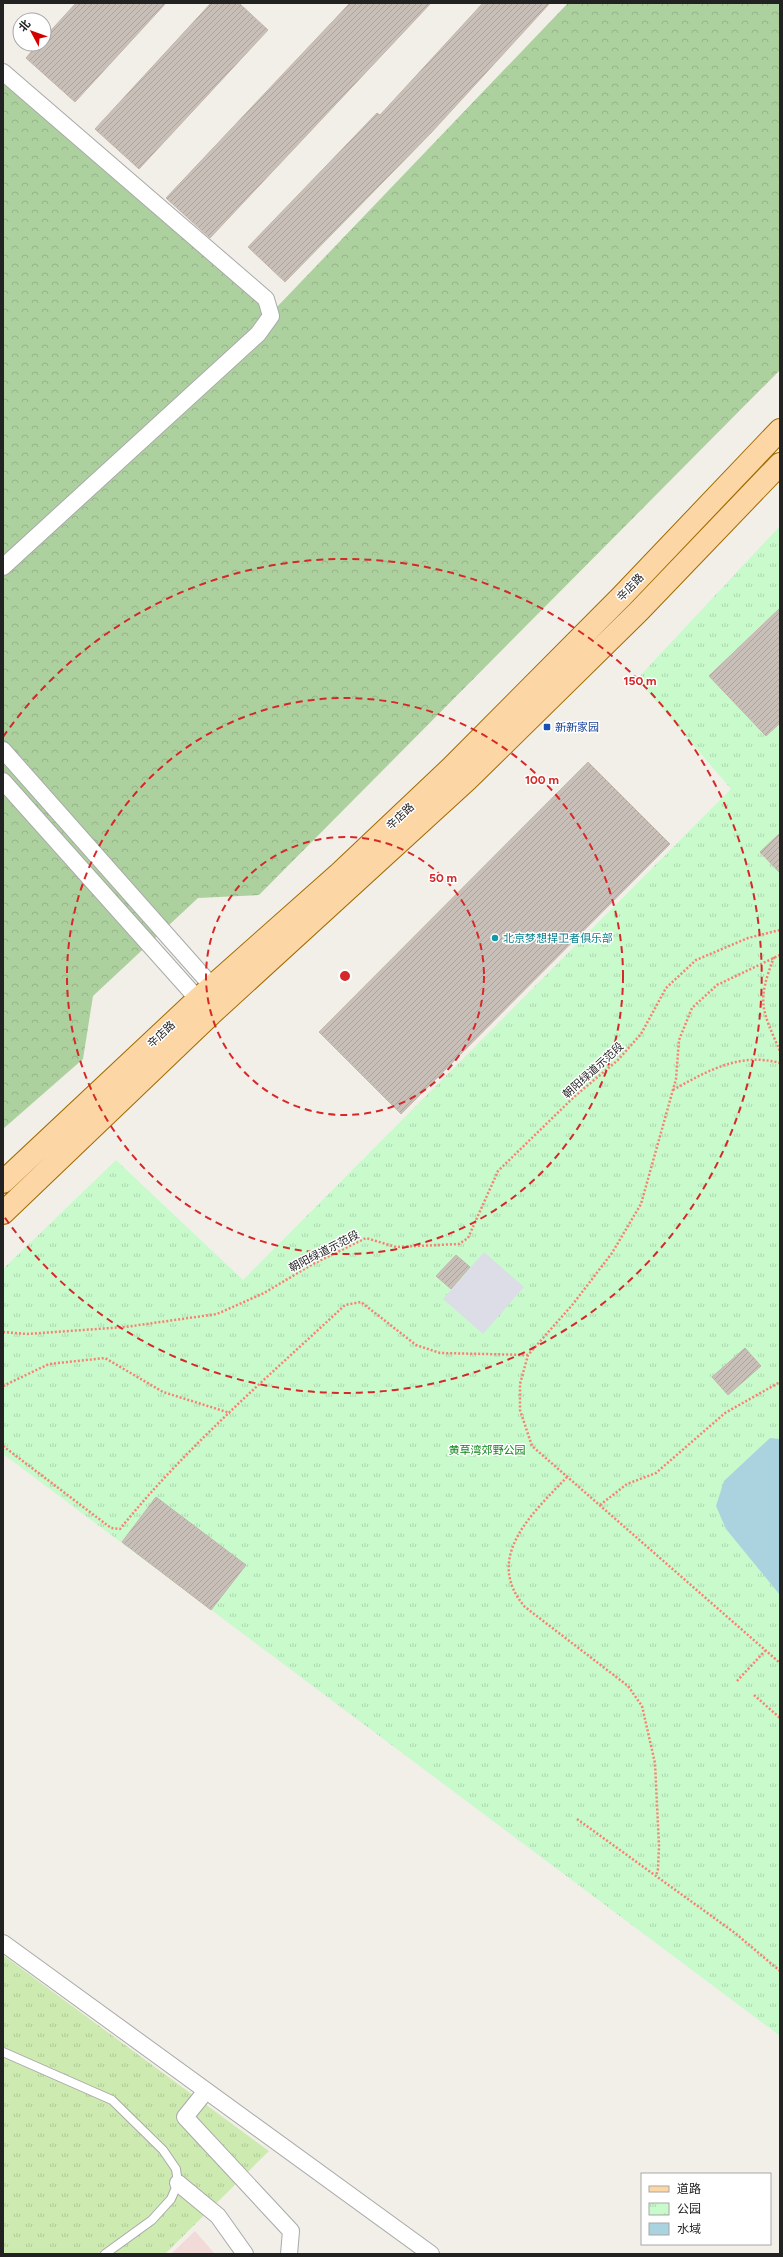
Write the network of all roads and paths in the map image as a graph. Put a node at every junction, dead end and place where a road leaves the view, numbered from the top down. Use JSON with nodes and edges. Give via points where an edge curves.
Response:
{"nodes":[{"id":1,"x":3,"y":72,"type":"edge"},
{"id":2,"x":780,"y":430,"type":"edge"},
{"id":3,"x":780,"y":464,"type":"edge"},
{"id":4,"x":3,"y":567,"type":"edge"},
{"id":5,"x":3,"y":750,"type":"edge"},
{"id":6,"x":3,"y":781,"type":"edge"},
{"id":7,"x":780,"y":930,"type":"edge"},
{"id":8,"x":780,"y":954,"type":"edge"},
{"id":9,"x":774,"y":957,"type":"junction"},
{"id":10,"x":212,"y":1000,"type":"junction"},
{"id":11,"x":780,"y":1051,"type":"edge"},
{"id":12,"x":780,"y":1063,"type":"edge"},
{"id":13,"x":673,"y":1091,"type":"junction"},
{"id":14,"x":3,"y":1182,"type":"edge"},
{"id":15,"x":3,"y":1213,"type":"edge"},
{"id":16,"x":3,"y":1332,"type":"edge"},
{"id":17,"x":528,"y":1356,"type":"junction"},
{"id":18,"x":780,"y":1382,"type":"edge"},
{"id":19,"x":3,"y":1386,"type":"edge"},
{"id":20,"x":230,"y":1412,"type":"junction"},
{"id":21,"x":3,"y":1446,"type":"edge"},
{"id":22,"x":567,"y":1477,"type":"junction"},
{"id":23,"x":600,"y":1505,"type":"junction"},
{"id":24,"x":765,"y":1650,"type":"junction"},
{"id":25,"x":780,"y":1663,"type":"edge"},
{"id":26,"x":737,"y":1681,"type":"dead end"},
{"id":27,"x":754,"y":1695,"type":"dead end"},
{"id":28,"x":780,"y":1718,"type":"edge"},
{"id":29,"x":577,"y":1819,"type":"dead end"},
{"id":30,"x":656,"y":1876,"type":"junction"},
{"id":31,"x":3,"y":1943,"type":"edge"},
{"id":32,"x":780,"y":1971,"type":"edge"},
{"id":33,"x":3,"y":2052,"type":"edge"},
{"id":34,"x":206,"y":2091,"type":"junction"},
{"id":35,"x":178,"y":2183,"type":"junction"},
{"id":36,"x":105,"y":2254,"type":"edge"},
{"id":37,"x":245,"y":2254,"type":"edge"},
{"id":38,"x":289,"y":2254,"type":"edge"},
{"id":39,"x":431,"y":2254,"type":"edge"}],
"edges":[{"from":1,"to":4,"type":"street","via":[[266,299],[271,316],[258,334]]},
{"from":2,"to":10,"type":"main road","name":"辛店路","via":[[622,596]]},
{"from":3,"to":10,"type":"main road","name":"辛店路","via":[[639,610],[467,780]]},
{"from":5,"to":10,"type":"street"},
{"from":6,"to":10,"type":"street"},
{"from":7,"to":16,"type":"path","name":"朝阳绿道示范段","via":[[748,938],[696,960],[666,988],[641,1034],[618,1060],[575,1096],[498,1171],[468,1238],[459,1244],[396,1247],[366,1238],[313,1264],[264,1293],[217,1314],[125,1327],[27,1334]]},
{"from":8,"to":9,"type":"path"},
{"from":9,"to":11,"type":"path","via":[[764,984],[762,1007]]},
{"from":9,"to":13,"type":"path","via":[[717,985],[692,1008],[679,1040]]},
{"from":10,"to":14,"type":"main road","name":"辛店路"},
{"from":10,"to":15,"type":"main road","name":"辛店路"},
{"from":12,"to":13,"type":"path","via":[[736,1060],[709,1070]]},
{"from":13,"to":17,"type":"path","via":[[641,1204],[612,1253],[573,1304]]},
{"from":17,"to":20,"type":"path","via":[[440,1353],[416,1345],[361,1302],[345,1305]]},
{"from":17,"to":22,"type":"path","via":[[520,1384],[520,1410],[532,1446]]},
{"from":18,"to":23,"type":"path","via":[[725,1413],[656,1473],[627,1484]]},
{"from":19,"to":20,"type":"path","via":[[49,1364],[105,1358],[163,1392]]},
{"from":20,"to":21,"type":"path","via":[[147,1495],[120,1529],[111,1528]]},
{"from":22,"to":23,"type":"path"},
{"from":22,"to":30,"type":"path","via":[[534,1512],[515,1541],[510,1555],[511,1586],[525,1606],[628,1686],[642,1706],[655,1763],[659,1846]]},
{"from":23,"to":24,"type":"path"},
{"from":24,"to":25,"type":"path"},
{"from":24,"to":26,"type":"path"},
{"from":27,"to":28,"type":"path"},
{"from":29,"to":30,"type":"path"},
{"from":30,"to":32,"type":"path","via":[[735,1933]]},
{"from":31,"to":34,"type":"street"},
{"from":33,"to":35,"type":"lane","via":[[112,2100],[163,2150],[176,2169]]},
{"from":34,"to":38,"type":"street","via":[[185,2117],[291,2231]]},
{"from":34,"to":39,"type":"street"},
{"from":35,"to":36,"type":"lane","via":[[171,2199],[152,2220]]},
{"from":35,"to":37,"type":"street","via":[[218,2216]]}]}
